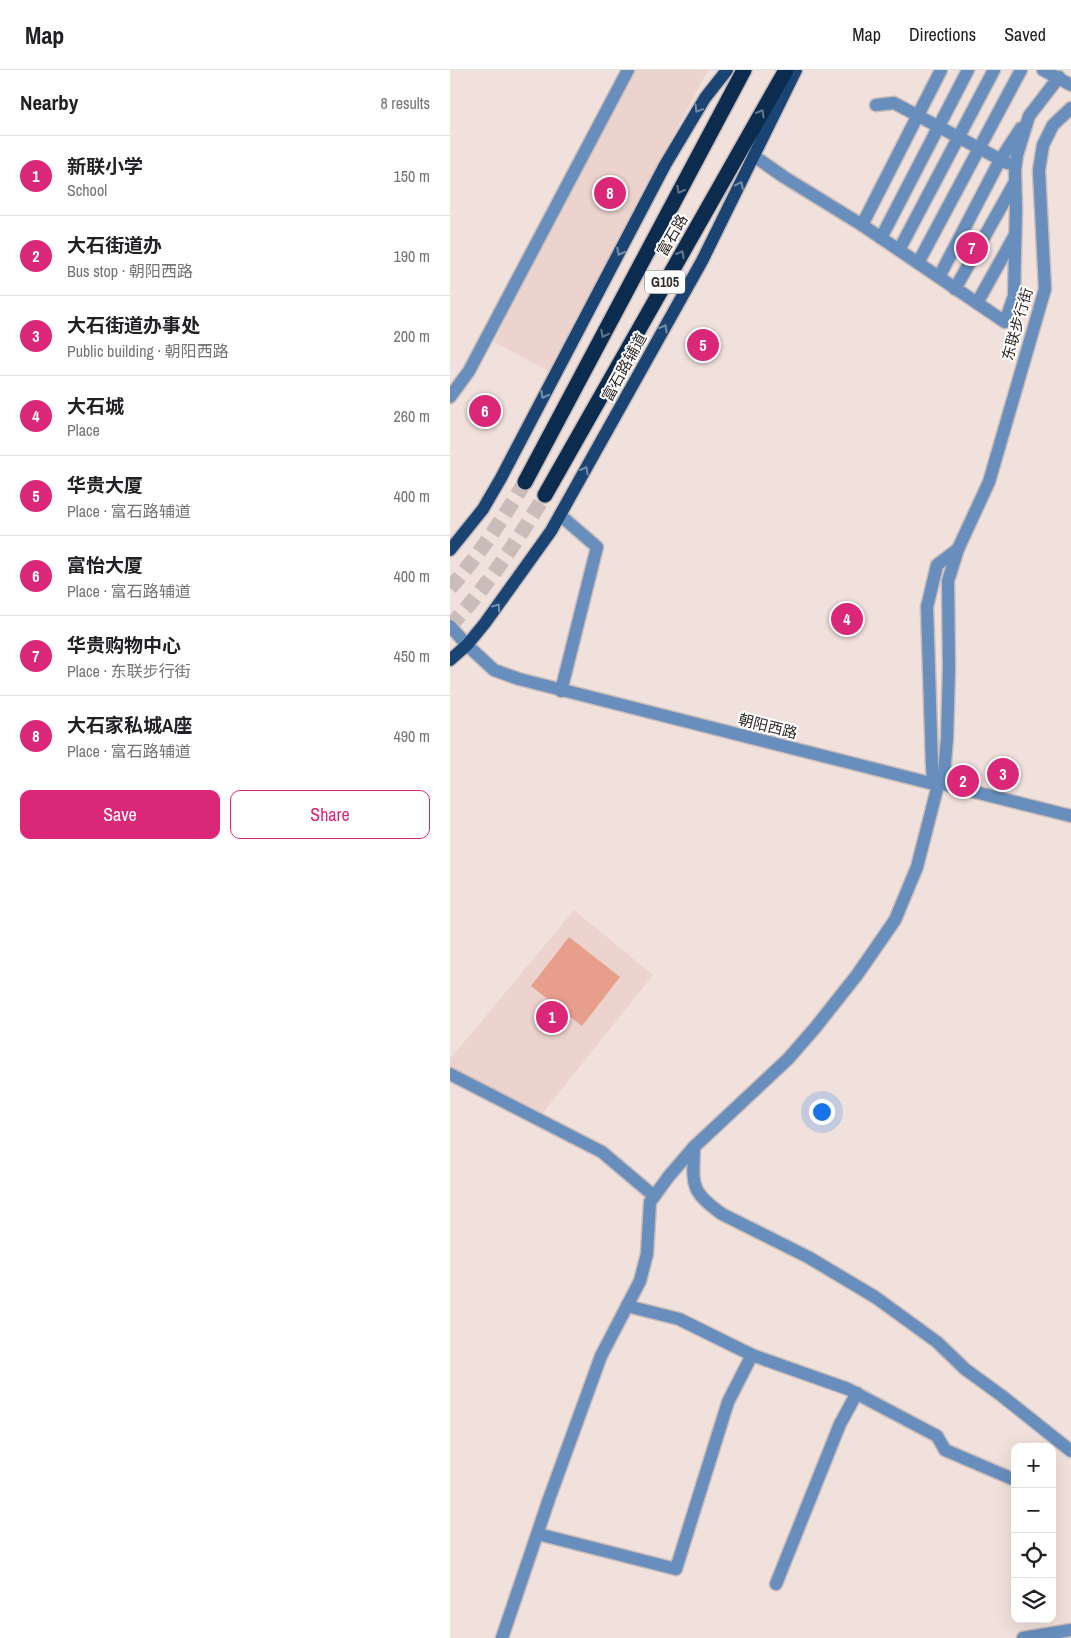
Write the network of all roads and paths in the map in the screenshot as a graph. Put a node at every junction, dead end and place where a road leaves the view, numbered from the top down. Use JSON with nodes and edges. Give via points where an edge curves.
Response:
{"nodes":[{"id":1,"x":628,"y":70,"type":"edge"},
{"id":2,"x":727,"y":70,"type":"edge"},
{"id":3,"x":744,"y":70,"type":"edge"},
{"id":4,"x":786,"y":70,"type":"edge"},
{"id":5,"x":796,"y":70,"type":"edge"},
{"id":6,"x":941,"y":70,"type":"edge"},
{"id":7,"x":968,"y":70,"type":"edge"},
{"id":8,"x":994,"y":70,"type":"edge"},
{"id":9,"x":1021,"y":70,"type":"edge"},
{"id":10,"x":1043,"y":70,"type":"edge"},
{"id":11,"x":1059,"y":77,"type":"junction"},
{"id":12,"x":1071,"y":85,"type":"edge"},
{"id":13,"x":876,"y":105,"type":"dead end"},
{"id":14,"x":1071,"y":108,"type":"edge"},
{"id":15,"x":917,"y":116,"type":"junction"},
{"id":16,"x":1029,"y":116,"type":"junction"},
{"id":17,"x":939,"y":127,"type":"junction"},
{"id":18,"x":958,"y":138,"type":"junction"},
{"id":19,"x":979,"y":149,"type":"junction"},
{"id":20,"x":754,"y":156,"type":"junction"},
{"id":21,"x":1000,"y":160,"type":"junction"},
{"id":22,"x":1016,"y":168,"type":"junction"},
{"id":23,"x":1015,"y":182,"type":"junction"},
{"id":24,"x":862,"y":225,"type":"junction"},
{"id":25,"x":1016,"y":234,"type":"junction"},
{"id":26,"x":881,"y":238,"type":"junction"},
{"id":27,"x":899,"y":250,"type":"junction"},
{"id":28,"x":918,"y":263,"type":"junction"},
{"id":29,"x":939,"y":277,"type":"junction"},
{"id":30,"x":956,"y":289,"type":"junction"},
{"id":31,"x":976,"y":303,"type":"junction"},
{"id":32,"x":450,"y":397,"type":"edge"},
{"id":33,"x":525,"y":482,"type":"tunnel mouth"},
{"id":34,"x":545,"y":495,"type":"tunnel mouth"},
{"id":35,"x":560,"y":516,"type":"junction"},
{"id":36,"x":958,"y":549,"type":"junction"},
{"id":37,"x":450,"y":550,"type":"edge"},
{"id":38,"x":450,"y":626,"type":"edge"},
{"id":39,"x":467,"y":645,"type":"junction"},
{"id":40,"x":450,"y":660,"type":"edge"},
{"id":41,"x":561,"y":691,"type":"junction"},
{"id":42,"x":940,"y":784,"type":"junction"},
{"id":43,"x":1071,"y":816,"type":"edge"},
{"id":44,"x":450,"y":1074,"type":"edge"},
{"id":45,"x":694,"y":1147,"type":"junction"},
{"id":46,"x":654,"y":1196,"type":"junction"},
{"id":47,"x":627,"y":1306,"type":"junction"},
{"id":48,"x":752,"y":1355,"type":"junction"},
{"id":49,"x":857,"y":1393,"type":"junction"},
{"id":50,"x":1071,"y":1451,"type":"edge"},
{"id":51,"x":1011,"y":1478,"type":"edge"},
{"id":52,"x":538,"y":1534,"type":"junction"},
{"id":53,"x":776,"y":1584,"type":"dead end"},
{"id":54,"x":1071,"y":1630,"type":"edge"},
{"id":55,"x":502,"y":1638,"type":"edge"},
{"id":56,"x":1023,"y":1638,"type":"edge"}],
"edges":[{"from":1,"to":32,"type":"street","via":[[469,371]]},
{"from":2,"to":37,"type":"main road","one_way":true,"via":[[705,98],[665,165],[501,478],[483,509]]},
{"from":3,"to":33,"type":"highway","name":"富石路","number":"G105","one_way":true},
{"from":34,"to":4,"type":"highway","name":"富石路","number":"G105","one_way":true},
{"from":5,"to":20,"type":"main road","name":"富石路辅道"},
{"from":6,"to":15,"type":"street"},
{"from":7,"to":17,"type":"street"},
{"from":8,"to":18,"type":"street"},
{"from":9,"to":19,"type":"street"},
{"from":10,"to":11,"type":"street"},
{"from":11,"to":12,"type":"street"},
{"from":11,"to":16,"type":"street"},
{"from":13,"to":15,"type":"street","via":[[894,103]]},
{"from":14,"to":36,"type":"street","name":"东联步行街","via":[[1053,125],[1043,145],[1039,170],[1045,289],[989,482]]},
{"from":15,"to":17,"type":"street"},
{"from":15,"to":24,"type":"street"},
{"from":16,"to":21,"type":"street"},
{"from":16,"to":22,"type":"street"},
{"from":17,"to":18,"type":"street"},
{"from":17,"to":26,"type":"street"},
{"from":18,"to":19,"type":"street"},
{"from":18,"to":27,"type":"street"},
{"from":19,"to":21,"type":"street"},
{"from":19,"to":28,"type":"street"},
{"from":20,"to":24,"type":"street"},
{"from":35,"to":20,"type":"main road","name":"富石路辅道","one_way":true,"via":[[702,261]]},
{"from":21,"to":22,"type":"street"},
{"from":21,"to":29,"type":"street"},
{"from":22,"to":23,"type":"street"},
{"from":23,"to":25,"type":"street"},
{"from":23,"to":30,"type":"street"},
{"from":24,"to":26,"type":"street"},
{"from":25,"to":31,"type":"street"},
{"from":25,"to":31,"type":"street","via":[[1014,296],[1005,322]]},
{"from":26,"to":27,"type":"street"},
{"from":27,"to":28,"type":"street"},
{"from":28,"to":29,"type":"street"},
{"from":29,"to":30,"type":"street"},
{"from":30,"to":31,"type":"street"},
{"from":39,"to":35,"type":"main road","name":"富石路辅道","one_way":true,"via":[[526,568]]},
{"from":35,"to":41,"type":"street","via":[[597,547]]},
{"from":36,"to":42,"type":"street","name":"东联步行街","via":[[948,581],[947,739]]},
{"from":36,"to":42,"type":"street","via":[[936,565],[927,608],[932,766],[933,779]]},
{"from":38,"to":39,"type":"street","name":"朝阳西路"},
{"from":39,"to":40,"type":"main road","name":"富石路辅道"},
{"from":39,"to":41,"type":"street","name":"朝阳西路","via":[[494,670]]},
{"from":41,"to":42,"type":"street","name":"朝阳西路"},
{"from":42,"to":43,"type":"street","name":"朝阳西路"},
{"from":42,"to":45,"type":"street","name":"东联步行街","via":[[917,867],[895,920],[857,975],[788,1059]]},
{"from":44,"to":46,"type":"street","via":[[602,1152]]},
{"from":45,"to":46,"type":"street","name":"东联步行街"},
{"from":45,"to":50,"type":"street","via":[[696,1192],[711,1206],[876,1297]]},
{"from":46,"to":47,"type":"street","via":[[650,1202],[647,1254],[640,1281]]},
{"from":47,"to":48,"type":"street","via":[[679,1319]]},
{"from":47,"to":52,"type":"street","via":[[601,1356]]},
{"from":48,"to":49,"type":"street"},
{"from":48,"to":52,"type":"street","via":[[728,1402],[676,1569]]},
{"from":49,"to":51,"type":"street","via":[[936,1436],[945,1450]]},
{"from":49,"to":53,"type":"street","via":[[840,1424]]},
{"from":52,"to":55,"type":"street"},
{"from":54,"to":56,"type":"street"}]}
